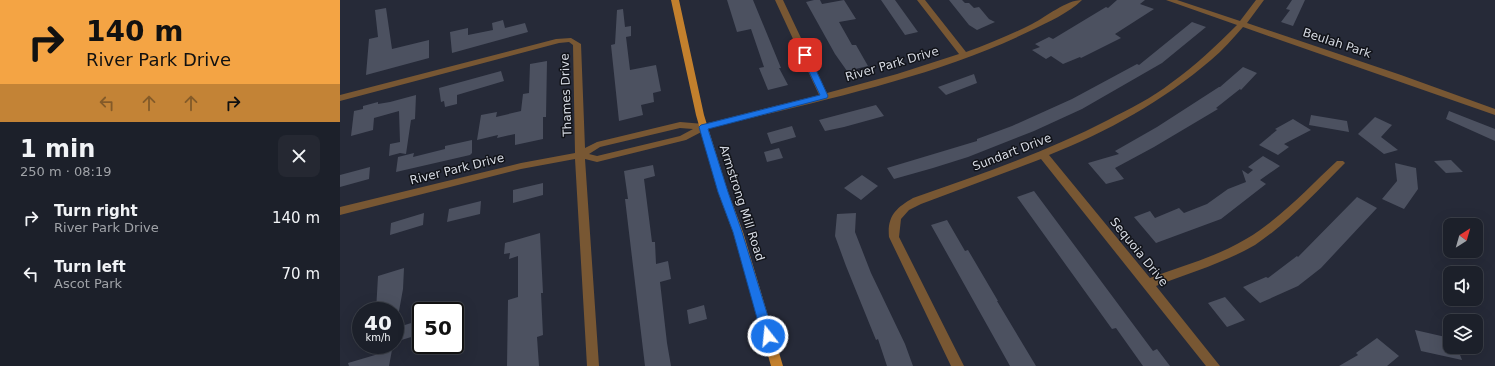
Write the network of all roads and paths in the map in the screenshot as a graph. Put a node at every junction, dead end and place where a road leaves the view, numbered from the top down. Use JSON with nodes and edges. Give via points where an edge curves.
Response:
{"nodes":[{"id":1,"x":675,"y":0,"type":"edge"},
{"id":2,"x":779,"y":0,"type":"edge"},
{"id":3,"x":921,"y":0,"type":"edge"},
{"id":4,"x":1078,"y":0,"type":"edge"},
{"id":5,"x":1170,"y":0,"type":"edge"},
{"id":6,"x":1260,"y":0,"type":"edge"},
{"id":7,"x":1242,"y":24,"type":"junction"},
{"id":8,"x":964,"y":55,"type":"junction"},
{"id":9,"x":824,"y":96,"type":"junction"},
{"id":10,"x":340,"y":98,"type":"edge"},
{"id":11,"x":1495,"y":112,"type":"edge"},
{"id":12,"x":704,"y":127,"type":"junction"},
{"id":13,"x":580,"y":155,"type":"junction"},
{"id":14,"x":1043,"y":155,"type":"junction"},
{"id":15,"x":1340,"y":163,"type":"dead end"},
{"id":16,"x":340,"y":211,"type":"edge"},
{"id":17,"x":1148,"y":284,"type":"junction"},
{"id":18,"x":593,"y":366,"type":"edge"},
{"id":19,"x":777,"y":366,"type":"edge"},
{"id":20,"x":958,"y":366,"type":"edge"},
{"id":21,"x":1214,"y":366,"type":"edge"}],
"edges":[{"from":1,"to":12,"type":"main road","name":"Armstrong Mill Road"},
{"from":2,"to":9,"type":"street"},
{"from":3,"to":8,"type":"street"},
{"from":4,"to":8,"type":"street","name":"River Park Drive","via":[[1013,36]]},
{"from":5,"to":7,"type":"street","name":"Beulah Park"},
{"from":6,"to":7,"type":"street","name":"Sundart Drive"},
{"from":7,"to":11,"type":"street","name":"Beulah Park","via":[[1398,76]]},
{"from":7,"to":14,"type":"street","name":"Sundart Drive","via":[[1183,79],[1124,116]]},
{"from":8,"to":9,"type":"street","name":"River Park Drive","via":[[915,72]]},
{"from":9,"to":12,"type":"street","name":"River Park Drive"},
{"from":10,"to":13,"type":"street","name":"Thames Drive","via":[[571,40],[577,44]]},
{"from":12,"to":13,"type":"street","name":"River Park Drive","via":[[680,125],[597,145]]},
{"from":12,"to":13,"type":"street","name":"River Park Drive","via":[[683,138],[597,159]]},
{"from":12,"to":19,"type":"main road","name":"Armstrong Mill Road"},
{"from":13,"to":16,"type":"street","name":"River Park Drive","via":[[521,166]]},
{"from":13,"to":18,"type":"street","name":"Thames Drive"},
{"from":14,"to":17,"type":"street","name":"Sequoia Drive"},
{"from":14,"to":20,"type":"street","name":"Sundart Drive","via":[[917,201],[894,219],[894,237]]},
{"from":15,"to":17,"type":"street","via":[[1281,219],[1250,242],[1232,252]]},
{"from":17,"to":21,"type":"street","name":"Sequoia Drive"}]}
